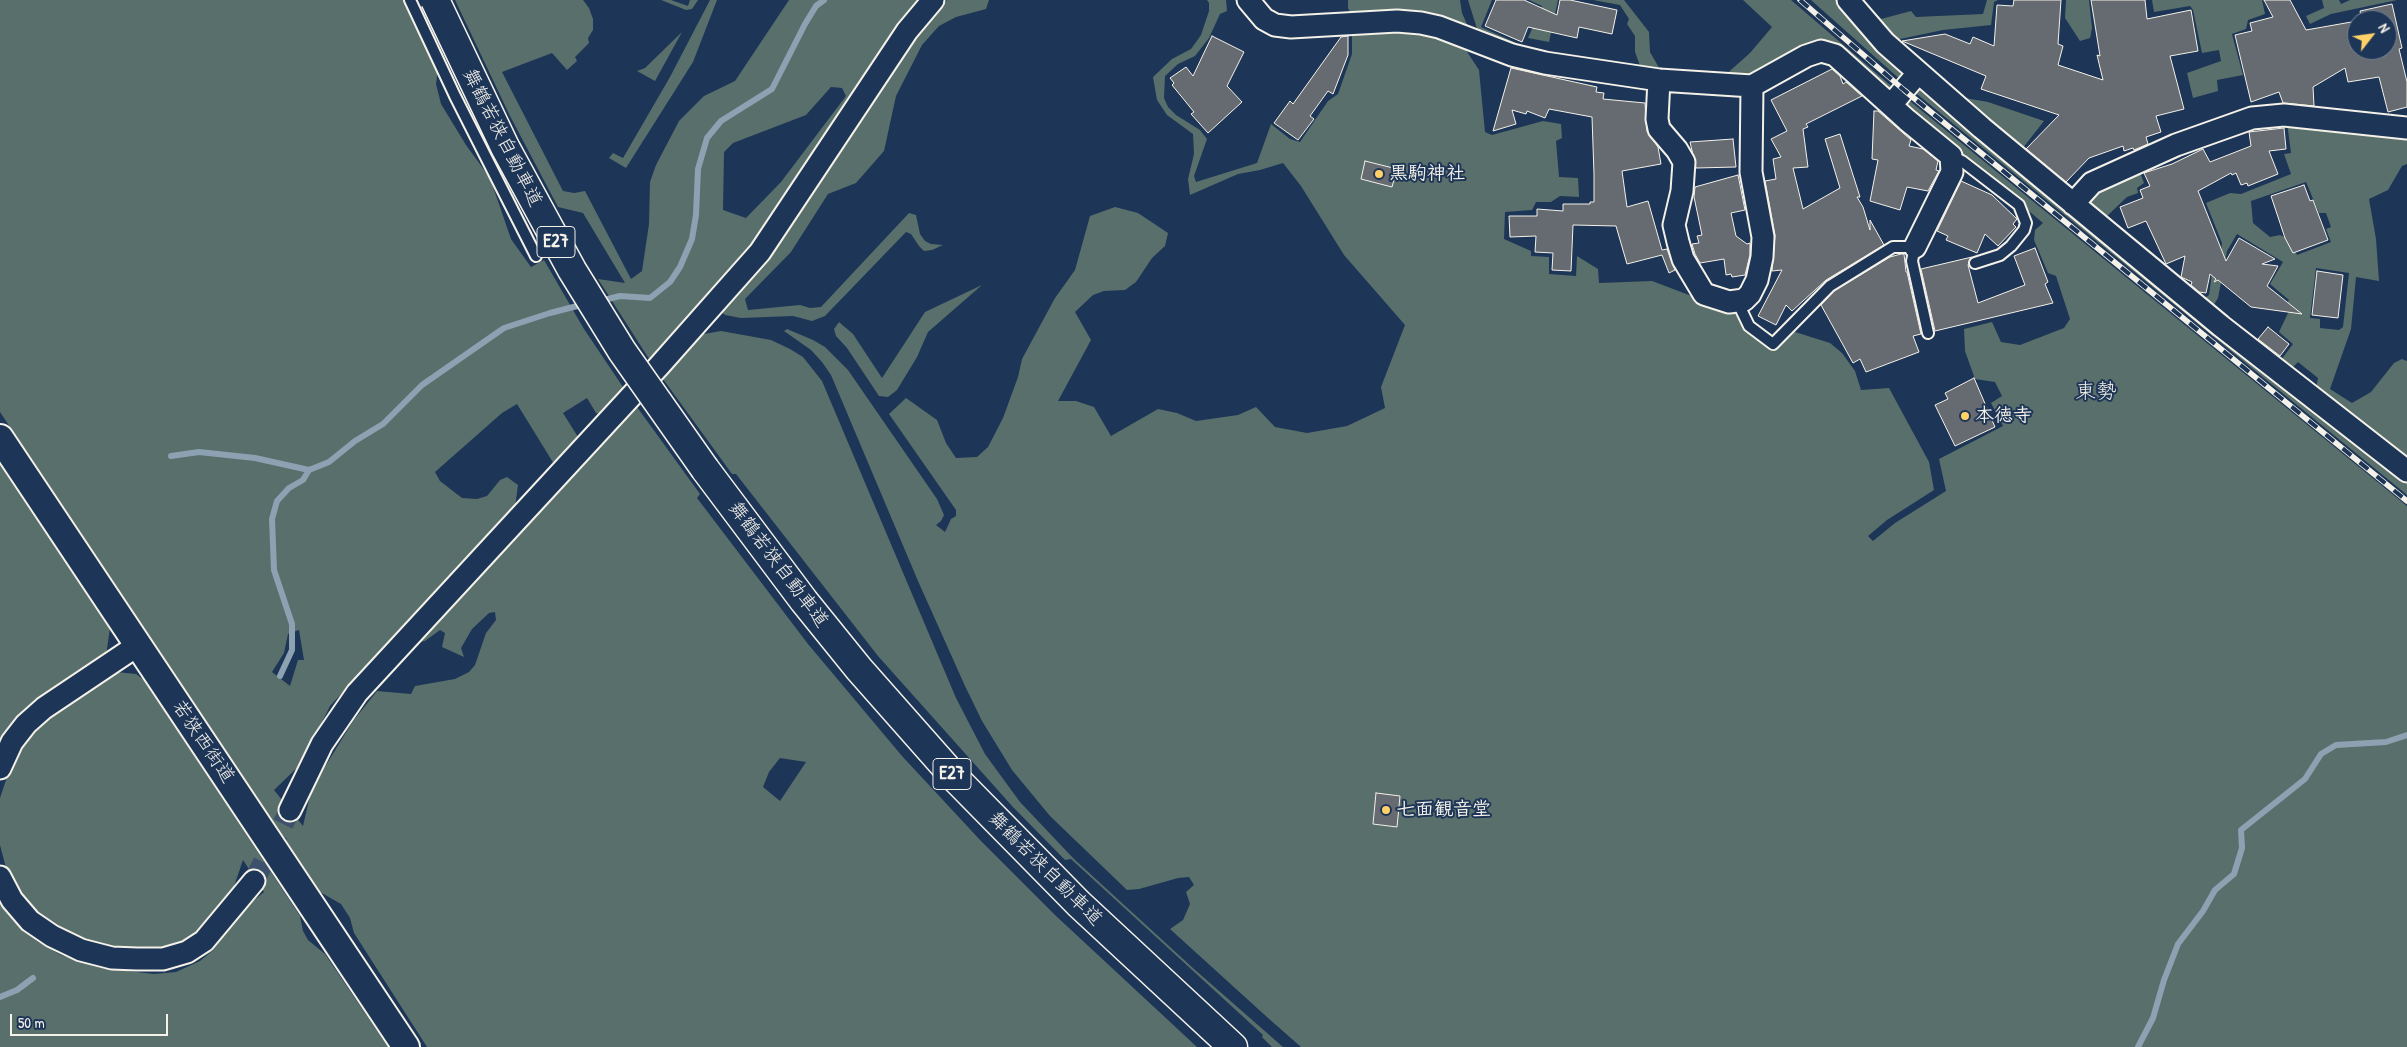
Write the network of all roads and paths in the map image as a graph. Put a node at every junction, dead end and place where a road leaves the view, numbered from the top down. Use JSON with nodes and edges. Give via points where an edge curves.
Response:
{"nodes":[{"id":1,"x":410,"y":0,"type":"edge"},
{"id":2,"x":434,"y":0,"type":"edge"},
{"id":3,"x":933,"y":0,"type":"edge"},
{"id":4,"x":1248,"y":0,"type":"edge"},
{"id":5,"x":1848,"y":0,"type":"edge"},
{"id":6,"x":1918,"y":73,"type":"junction"},
{"id":7,"x":1659,"y":80,"type":"junction"},
{"id":8,"x":1752,"y":86,"type":"junction"},
{"id":9,"x":1891,"y":105,"type":"junction"},
{"id":10,"x":2407,"y":128,"type":"edge"},
{"id":11,"x":1951,"y":156,"type":"junction"},
{"id":12,"x":2073,"y":204,"type":"junction"},
{"id":13,"x":1915,"y":247,"type":"junction"},
{"id":14,"x":536,"y":256,"type":"dead end"},
{"id":15,"x":1975,"y":264,"type":"dead end"},
{"id":16,"x":1737,"y":301,"type":"junction"},
{"id":17,"x":1928,"y":333,"type":"dead end"},
{"id":18,"x":0,"y":438,"type":"edge"},
{"id":19,"x":2407,"y":471,"type":"edge"},
{"id":20,"x":138,"y":644,"type":"junction"},
{"id":21,"x":0,"y":768,"type":"edge"},
{"id":22,"x":290,"y":810,"type":"tunnel mouth"},
{"id":23,"x":0,"y":877,"type":"edge"},
{"id":24,"x":254,"y":881,"type":"tunnel mouth"},
{"id":25,"x":406,"y":1047,"type":"edge"},
{"id":26,"x":1233,"y":1047,"type":"edge"}],
"edges":[{"from":1,"to":14,"type":"lane"},
{"from":2,"to":26,"type":"highway","name":"舞鶴若狭自動車道","number":"E27","bridge":true,"via":[[492,120],[572,270],[622,351],[705,469],[810,608],[958,781],[1079,904]]},
{"from":3,"to":22,"type":"street","via":[[907,31],[760,252],[357,693],[322,744]]},
{"from":4,"to":7,"type":"street","via":[[1264,19],[1275,25],[1421,23],[1440,27],[1512,55],[1545,63]]},
{"from":5,"to":6,"type":"street","via":[[1885,43]]},
{"from":6,"to":9,"type":"street"},
{"from":6,"to":12,"type":"street"},
{"from":7,"to":8,"type":"street"},
{"from":7,"to":16,"type":"street","via":[[1659,129],[1684,162],[1682,191],[1674,225],[1683,259],[1704,294],[1729,302]]},
{"from":8,"to":9,"type":"street","via":[[1806,56],[1821,52],[1835,55]]},
{"from":8,"to":16,"type":"street","via":[[1750,172],[1763,237],[1762,257],[1750,294]]},
{"from":9,"to":11,"type":"street"},
{"from":10,"to":12,"type":"street","via":[[2284,115],[2252,118],[2176,145],[2092,183]]},
{"from":11,"to":13,"type":"street","via":[[1952,172]]},
{"from":11,"to":15,"type":"lane","via":[[2019,205],[2026,223],[2024,230],[2000,255]]},
{"from":12,"to":19,"type":"street","via":[[2221,326]]},
{"from":13,"to":16,"type":"lane","via":[[1894,247],[1830,286],[1772,344],[1749,326]]},
{"from":13,"to":17,"type":"lane","via":[[1913,269]]},
{"from":18,"to":20,"type":"street","name":"若狭西街道"},
{"from":20,"to":21,"type":"street","via":[[44,708],[26,724],[12,742]]},
{"from":20,"to":25,"type":"street","name":"若狭西街道"},
{"from":23,"to":24,"type":"street","via":[[12,900],[30,921],[52,936],[81,950],[112,958],[137,959],[163,959],[198,945],[227,916]]}]}
